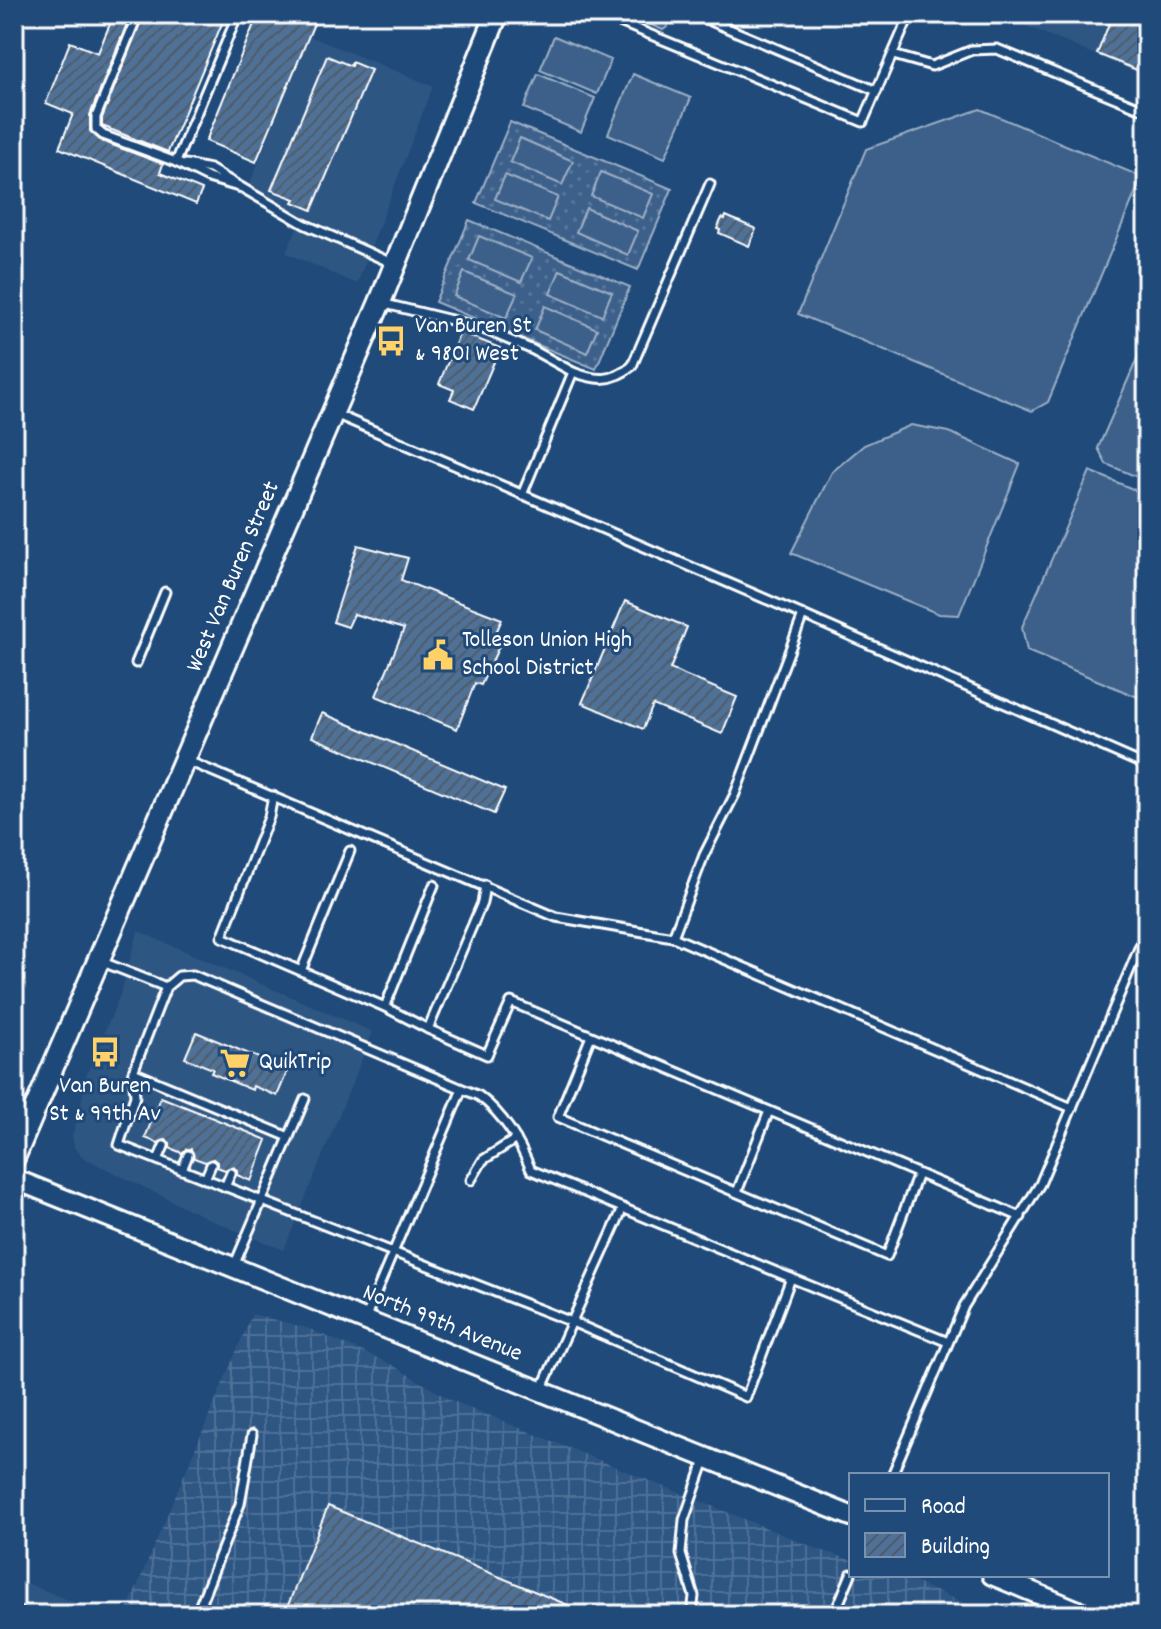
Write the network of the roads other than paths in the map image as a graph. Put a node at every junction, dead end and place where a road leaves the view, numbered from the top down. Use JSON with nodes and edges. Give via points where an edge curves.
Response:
{"nodes":[{"id":1,"x":138,"y":14,"type":"edge"},
{"id":2,"x":238,"y":14,"type":"edge"},
{"id":3,"x":497,"y":14,"type":"edge"},
{"id":4,"x":600,"y":14,"type":"edge"},
{"id":5,"x":694,"y":14,"type":"edge"},
{"id":6,"x":910,"y":14,"type":"edge"},
{"id":7,"x":893,"y":55,"type":"junction"},
{"id":8,"x":877,"y":91,"type":"junction"},
{"id":9,"x":1147,"y":111,"type":"edge"},
{"id":10,"x":176,"y":162,"type":"junction"},
{"id":11,"x":710,"y":184,"type":"dead end"},
{"id":12,"x":396,"y":265,"type":"junction"},
{"id":13,"x":380,"y":302,"type":"junction"},
{"id":14,"x":573,"y":372,"type":"junction"},
{"id":15,"x":331,"y":413,"type":"junction"},
{"id":16,"x":522,"y":495,"type":"junction"},
{"id":17,"x":165,"y":592,"type":"dead end"},
{"id":18,"x":803,"y":615,"type":"junction"},
{"id":19,"x":136,"y":663,"type":"dead end"},
{"id":20,"x":186,"y":760,"type":"junction"},
{"id":21,"x":1147,"y":766,"type":"edge"},
{"id":22,"x":273,"y":796,"type":"junction"},
{"id":23,"x":350,"y":851,"type":"dead end"},
{"id":24,"x":434,"y":885,"type":"dead end"},
{"id":25,"x":485,"y":885,"type":"junction"},
{"id":26,"x":1147,"y":929,"type":"edge"},
{"id":27,"x":673,"y":937,"type":"junction"},
{"id":28,"x":98,"y":960,"type":"junction"},
{"id":29,"x":301,"y":971,"type":"junction"},
{"id":30,"x":166,"y":987,"type":"junction"},
{"id":31,"x":385,"y":1007,"type":"junction"},
{"id":32,"x":428,"y":1029,"type":"junction"},
{"id":33,"x":591,"y":1036,"type":"junction"},
{"id":34,"x":133,"y":1072,"type":"junction"},
{"id":35,"x":462,"y":1089,"type":"junction"},
{"id":36,"x":186,"y":1094,"type":"junction"},
{"id":37,"x":305,"y":1099,"type":"dead end"},
{"id":38,"x":210,"y":1104,"type":"junction"},
{"id":39,"x":181,"y":1105,"type":"dead end"},
{"id":40,"x":1072,"y":1108,"type":"junction"},
{"id":41,"x":769,"y":1111,"type":"junction"},
{"id":42,"x":233,"y":1113,"type":"junction"},
{"id":43,"x":205,"y":1115,"type":"dead end"},
{"id":44,"x":252,"y":1121,"type":"junction"},
{"id":45,"x":228,"y":1124,"type":"dead end"},
{"id":46,"x":247,"y":1132,"type":"dead end"},
{"id":47,"x":289,"y":1137,"type":"junction"},
{"id":48,"x":516,"y":1139,"type":"junction"},
{"id":49,"x":164,"y":1146,"type":"dead end"},
{"id":50,"x":188,"y":1155,"type":"dead end"},
{"id":51,"x":14,"y":1158,"type":"edge"},
{"id":52,"x":158,"y":1160,"type":"junction"},
{"id":53,"x":211,"y":1165,"type":"dead end"},
{"id":54,"x":182,"y":1170,"type":"junction"},
{"id":55,"x":231,"y":1173,"type":"dead end"},
{"id":56,"x":918,"y":1174,"type":"junction"},
{"id":57,"x":14,"y":1179,"type":"edge"},
{"id":58,"x":205,"y":1179,"type":"junction"},
{"id":59,"x":471,"y":1180,"type":"dead end"},
{"id":60,"x":225,"y":1187,"type":"junction"},
{"id":61,"x":737,"y":1192,"type":"junction"},
{"id":62,"x":262,"y":1202,"type":"junction"},
{"id":63,"x":623,"y":1208,"type":"junction"},
{"id":64,"x":1021,"y":1217,"type":"junction"},
{"id":65,"x":393,"y":1252,"type":"junction"},
{"id":66,"x":234,"y":1266,"type":"junction"},
{"id":67,"x":791,"y":1278,"type":"junction"},
{"id":68,"x":365,"y":1319,"type":"junction"},
{"id":69,"x":572,"y":1322,"type":"junction"},
{"id":70,"x":948,"y":1342,"type":"junction"},
{"id":71,"x":541,"y":1390,"type":"junction"},
{"id":72,"x":252,"y":1435,"type":"dead end"},
{"id":73,"x":706,"y":1458,"type":"junction"},
{"id":74,"x":893,"y":1473,"type":"edge"},
{"id":75,"x":849,"y":1515,"type":"edge"},
{"id":76,"x":850,"y":1577,"type":"edge"},
{"id":77,"x":997,"y":1577,"type":"edge"},
{"id":78,"x":14,"y":1610,"type":"edge"},
{"id":79,"x":27,"y":1615,"type":"edge"},
{"id":80,"x":196,"y":1615,"type":"edge"},
{"id":81,"x":692,"y":1615,"type":"edge"},
{"id":82,"x":834,"y":1615,"type":"edge"},
{"id":83,"x":1088,"y":1615,"type":"edge"}],
"edges":[{"from":1,"to":10,"type":"lane","via":[[95,123],[103,135]]},
{"from":2,"to":10,"type":"lane"},
{"from":3,"to":12,"type":"main road","name":"West Van Buren Street"},
{"from":4,"to":8,"type":"lane","via":[[863,122]]},
{"from":5,"to":8,"type":"lane"},
{"from":6,"to":7,"type":"lane"},
{"from":7,"to":8,"type":"lane"},
{"from":7,"to":9,"type":"lane","via":[[932,66],[972,50],[997,49]]},
{"from":10,"to":12,"type":"lane","via":[[210,169],[304,224]]},
{"from":11,"to":14,"type":"lane","via":[[632,366],[607,379]]},
{"from":12,"to":13,"type":"main road","name":"West Van Buren Street"},
{"from":13,"to":14,"type":"lane","via":[[476,326]]},
{"from":13,"to":15,"type":"main road","name":"West Van Buren Street"},
{"from":14,"to":16,"type":"lane"},
{"from":15,"to":16,"type":"lane"},
{"from":15,"to":20,"type":"main road","name":"West Van Buren Street"},
{"from":16,"to":18,"type":"lane"},
{"from":17,"to":19,"type":"lane"},
{"from":18,"to":21,"type":"lane"},
{"from":18,"to":27,"type":"lane"},
{"from":20,"to":22,"type":"lane"},
{"from":20,"to":28,"type":"main road","name":"West Van Buren Street"},
{"from":22,"to":25,"type":"lane"},
{"from":22,"to":29,"type":"lane","via":[[222,937]]},
{"from":23,"to":29,"type":"lane"},
{"from":24,"to":31,"type":"lane"},
{"from":25,"to":27,"type":"lane","via":[[556,917]]},
{"from":25,"to":32,"type":"lane"},
{"from":26,"to":40,"type":"lane"},
{"from":27,"to":40,"type":"lane"},
{"from":28,"to":30,"type":"lane"},
{"from":28,"to":51,"type":"main road","name":"West Van Buren Street"},
{"from":29,"to":31,"type":"lane"},
{"from":30,"to":34,"type":"lane"},
{"from":30,"to":35,"type":"lane","via":[[179,976],[193,975]]},
{"from":31,"to":32,"type":"lane"},
{"from":32,"to":33,"type":"lane","via":[[487,1055],[511,1002]]},
{"from":33,"to":41,"type":"lane"},
{"from":33,"to":61,"type":"lane","via":[[558,1117]]},
{"from":34,"to":36,"type":"lane"},
{"from":34,"to":52,"type":"lane","via":[[135,1096],[119,1145]]},
{"from":35,"to":48,"type":"lane","via":[[497,1110]]},
{"from":35,"to":65,"type":"lane"},
{"from":36,"to":38,"type":"lane"},
{"from":36,"to":39,"type":"lane"},
{"from":37,"to":47,"type":"lane"},
{"from":38,"to":42,"type":"lane"},
{"from":38,"to":43,"type":"lane"},
{"from":40,"to":64,"type":"lane"},
{"from":41,"to":56,"type":"lane"},
{"from":41,"to":61,"type":"lane"},
{"from":42,"to":44,"type":"lane"},
{"from":42,"to":45,"type":"lane"},
{"from":44,"to":46,"type":"lane"},
{"from":44,"to":47,"type":"lane"},
{"from":47,"to":62,"type":"lane"},
{"from":48,"to":59,"type":"lane","via":[[483,1160]]},
{"from":48,"to":63,"type":"lane","via":[[531,1170]]},
{"from":49,"to":52,"type":"lane"},
{"from":50,"to":54,"type":"lane"},
{"from":52,"to":54,"type":"lane"},
{"from":53,"to":58,"type":"lane"},
{"from":54,"to":58,"type":"lane"},
{"from":55,"to":60,"type":"lane"},
{"from":56,"to":61,"type":"lane","via":[[887,1256]]},
{"from":56,"to":64,"type":"lane"},
{"from":57,"to":66,"type":"main road","name":"North 99th Avenue"},
{"from":58,"to":60,"type":"lane"},
{"from":60,"to":62,"type":"lane"},
{"from":62,"to":65,"type":"lane"},
{"from":62,"to":66,"type":"lane"},
{"from":63,"to":67,"type":"lane"},
{"from":63,"to":69,"type":"lane"},
{"from":64,"to":70,"type":"lane","via":[[964,1306]]},
{"from":65,"to":68,"type":"lane"},
{"from":65,"to":69,"type":"lane"},
{"from":66,"to":68,"type":"main road","name":"North 99th Avenue"},
{"from":67,"to":69,"type":"lane","via":[[746,1397]]},
{"from":67,"to":70,"type":"lane"},
{"from":68,"to":71,"type":"main road","name":"North 99th Avenue"},
{"from":69,"to":71,"type":"lane"},
{"from":70,"to":74,"type":"lane"},
{"from":71,"to":73,"type":"main road","name":"North 99th Avenue"},
{"from":72,"to":80,"type":"lane","via":[[240,1504]]},
{"from":73,"to":75,"type":"main road","name":"North 99th Avenue"},
{"from":73,"to":81,"type":"lane","via":[[684,1520],[681,1554],[694,1596]]},
{"from":76,"to":82,"type":"lane"},
{"from":77,"to":83,"type":"main road"},
{"from":78,"to":79,"type":"lane"}]}
